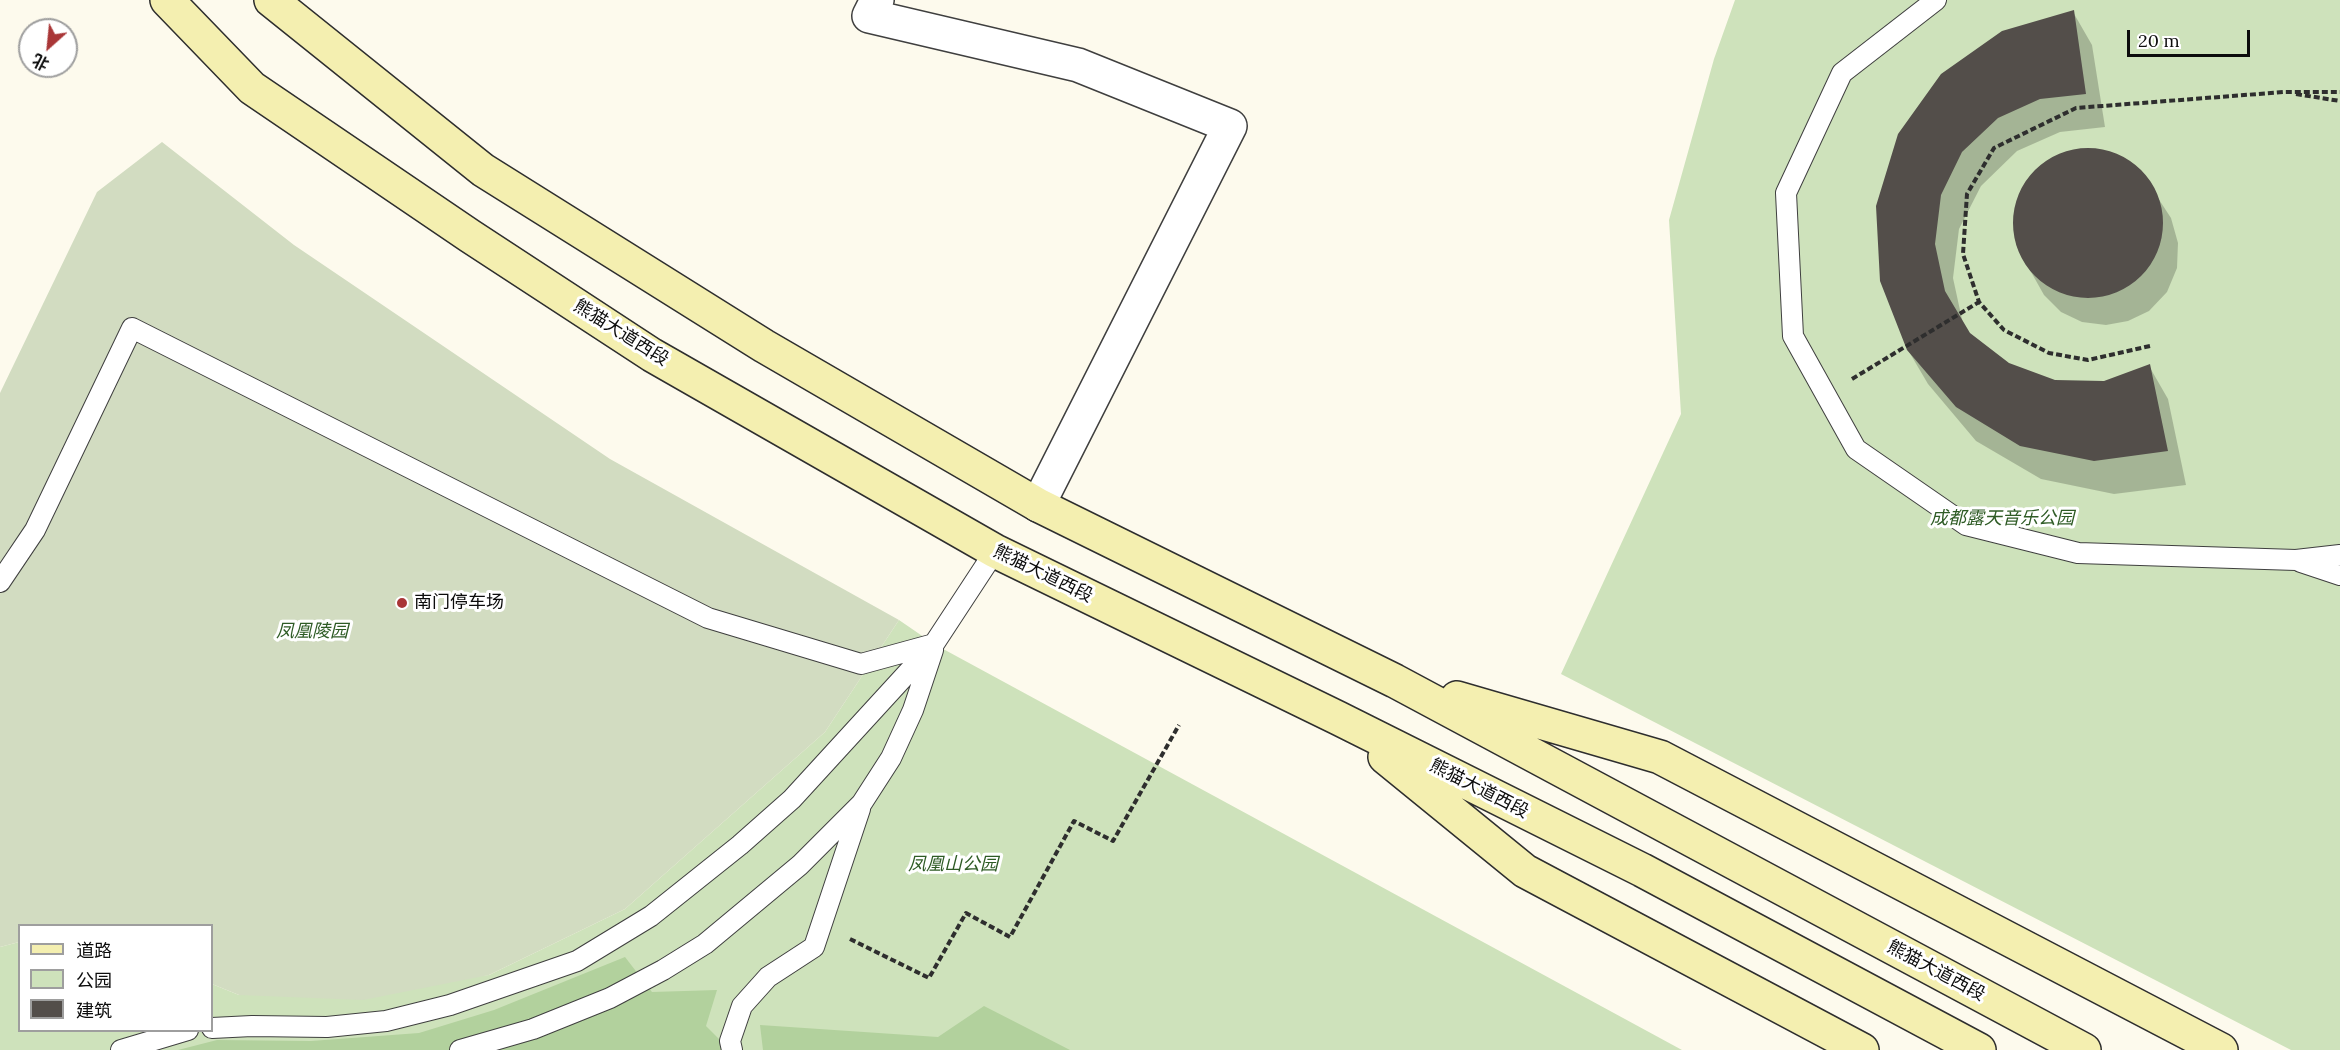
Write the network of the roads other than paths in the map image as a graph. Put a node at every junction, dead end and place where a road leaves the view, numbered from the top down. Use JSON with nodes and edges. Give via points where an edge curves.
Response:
{"nodes":[{"id":1,"x":167,"y":0,"type":"edge"},
{"id":2,"x":271,"y":0,"type":"edge"},
{"id":3,"x":877,"y":0,"type":"edge"},
{"id":4,"x":1936,"y":0,"type":"edge"},
{"id":5,"x":1038,"y":505,"type":"junction"},
{"id":6,"x":995,"y":551,"type":"junction"},
{"id":7,"x":2340,"y":555,"type":"edge"},
{"id":8,"x":2296,"y":560,"type":"junction"},
{"id":9,"x":2340,"y":575,"type":"edge"},
{"id":10,"x":0,"y":582,"type":"edge"},
{"id":11,"x":934,"y":644,"type":"junction"},
{"id":12,"x":1395,"y":681,"type":"junction"},
{"id":13,"x":1338,"y":718,"type":"junction"},
{"id":14,"x":862,"y":803,"type":"junction"},
{"id":15,"x":213,"y":1028,"type":"edge"},
{"id":16,"x":181,"y":1032,"type":"edge"},
{"id":17,"x":121,"y":1050,"type":"edge"},
{"id":18,"x":460,"y":1050,"type":"edge"},
{"id":19,"x":732,"y":1050,"type":"edge"},
{"id":20,"x":1862,"y":1050,"type":"edge"},
{"id":21,"x":1979,"y":1050,"type":"edge"},
{"id":22,"x":2084,"y":1050,"type":"edge"},
{"id":23,"x":2221,"y":1050,"type":"edge"}],
"edges":[{"from":1,"to":6,"type":"street","name":"熊猫大道西段","via":[[252,88],[470,236],[652,355]]},
{"from":2,"to":5,"type":"street","name":"熊猫大道西段","via":[[483,170],[765,346]]},
{"from":3,"to":5,"type":"street","via":[[869,16],[1078,65],[1230,126]]},
{"from":4,"to":8,"type":"lane","via":[[1842,73],[1786,193],[1792,336],[1856,449],[1966,525],[2079,553]]},
{"from":5,"to":12,"type":"street","name":"熊猫大道西段"},
{"from":6,"to":11,"type":"lane"},
{"from":6,"to":13,"type":"street","name":"熊猫大道西段"},
{"from":7,"to":8,"type":"lane"},
{"from":8,"to":9,"type":"lane"},
{"from":10,"to":11,"type":"lane","via":[[35,530],[132,328],[708,618],[861,664]]},
{"from":11,"to":14,"type":"lane","via":[[900,739]]},
{"from":11,"to":15,"type":"lane","via":[[792,799],[651,916],[577,961],[450,1005],[386,1021],[327,1027]]},
{"from":12,"to":22,"type":"street","name":"熊猫大道西段"},
{"from":12,"to":23,"type":"street","via":[[1660,757]]},
{"from":13,"to":20,"type":"street","via":[[1525,871]]},
{"from":13,"to":21,"type":"street","name":"熊猫大道西段","via":[[1642,870]]},
{"from":14,"to":18,"type":"lane","via":[[800,865],[705,944],[663,970],[610,998],[533,1029]]},
{"from":14,"to":19,"type":"lane","via":[[814,947],[768,977],[742,1006],[730,1041]]},
{"from":16,"to":17,"type":"lane"}]}
